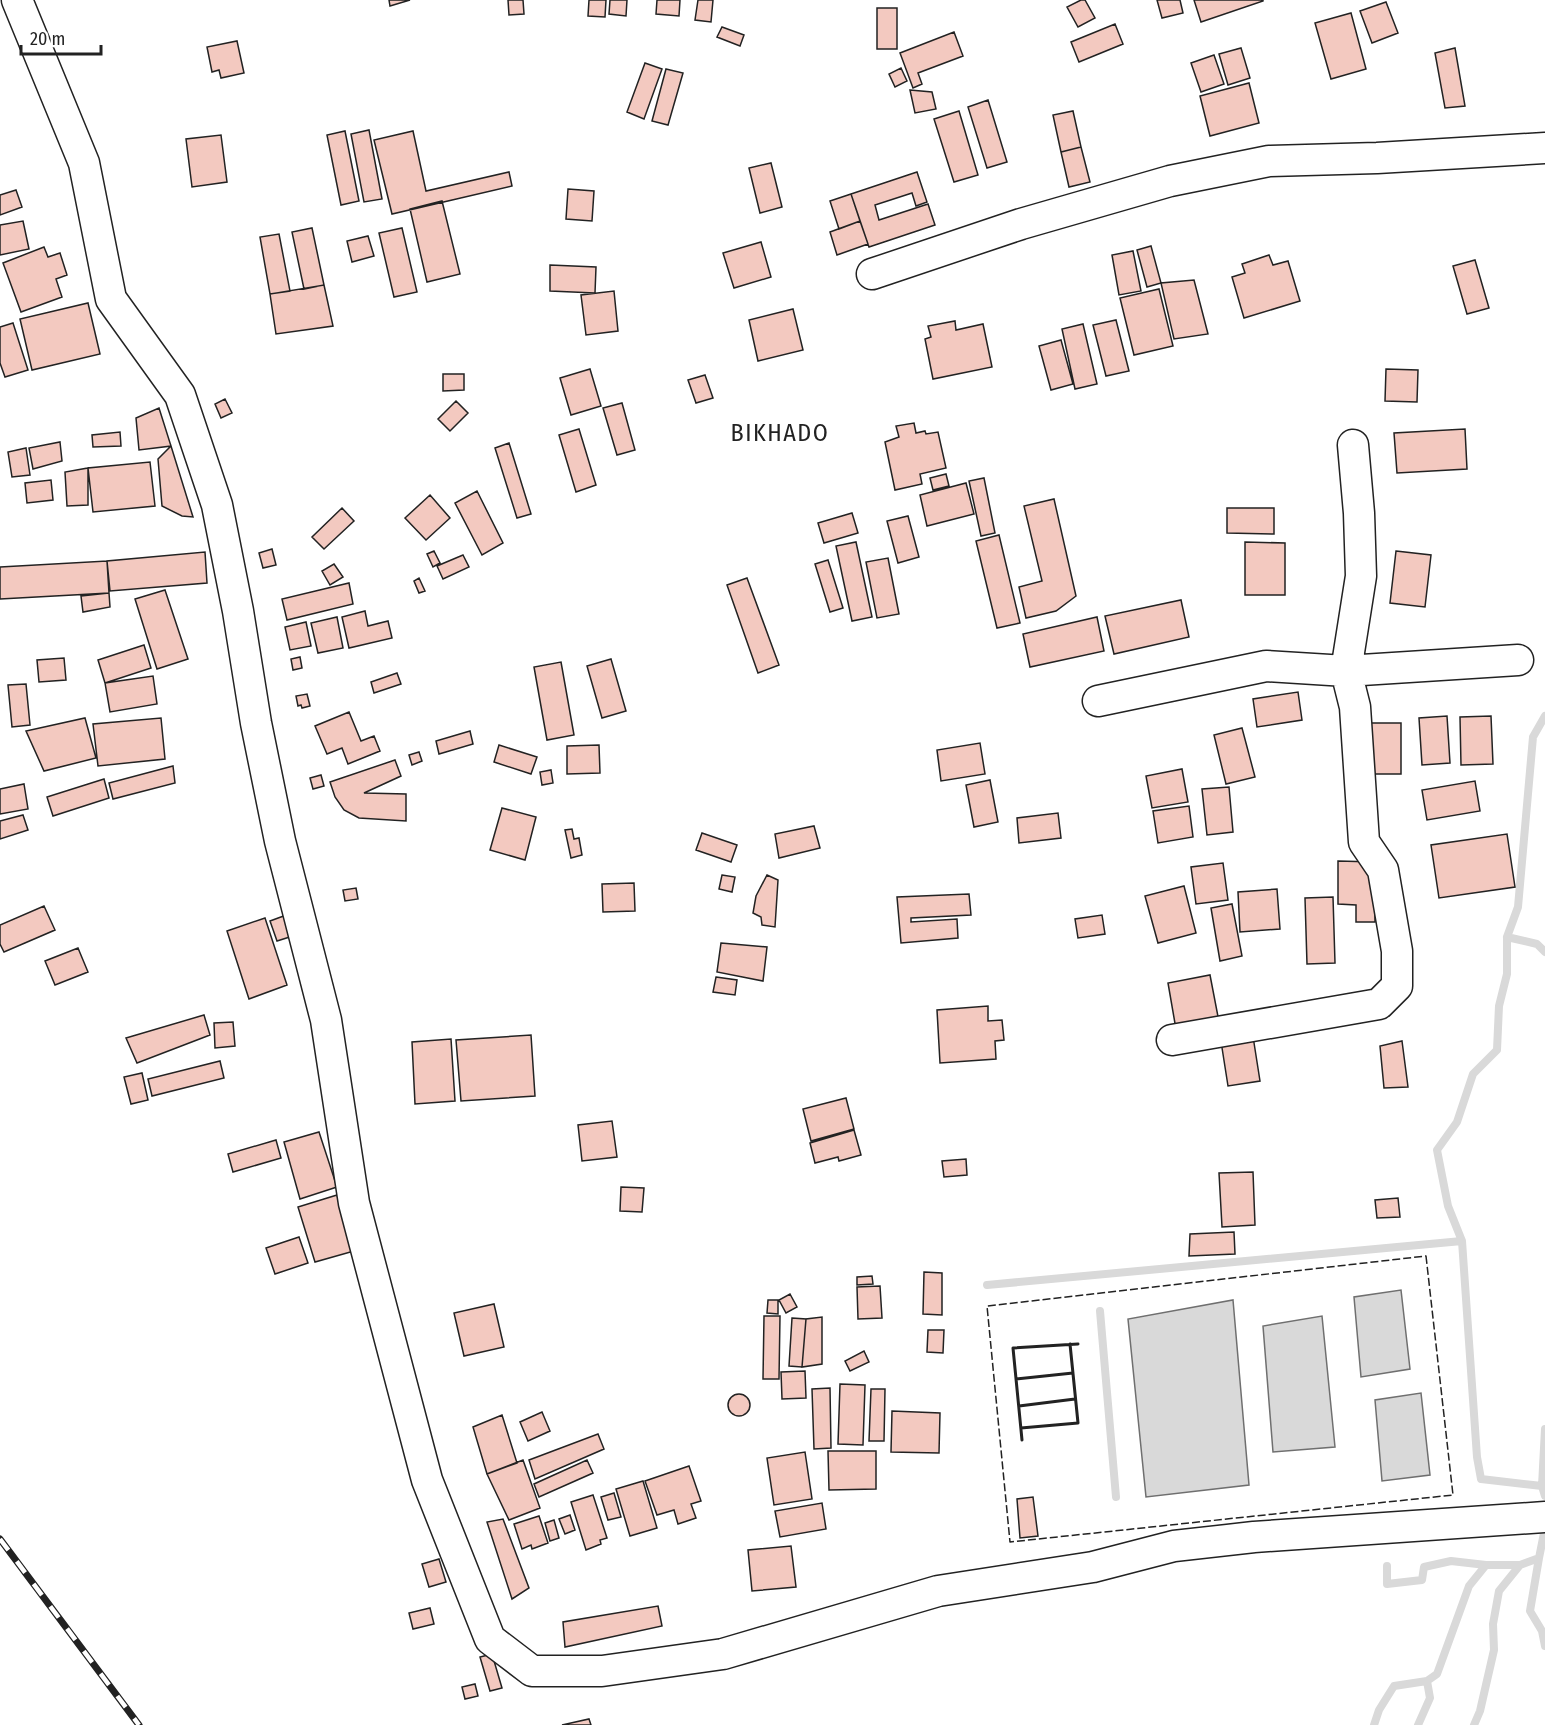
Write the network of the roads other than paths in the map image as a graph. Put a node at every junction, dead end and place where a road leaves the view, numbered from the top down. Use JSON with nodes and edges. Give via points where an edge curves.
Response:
{"nodes":[{"id":1,"x":17,"y":0,"type":"edge"},
{"id":2,"x":1544,"y":148,"type":"edge"},
{"id":3,"x":872,"y":274,"type":"dead end"},
{"id":4,"x":1353,"y":445,"type":"dead end"},
{"id":5,"x":1518,"y":660,"type":"dead end"},
{"id":6,"x":1346,"y":671,"type":"junction"},
{"id":7,"x":1098,"y":701,"type":"dead end"},
{"id":8,"x":1172,"y":1040,"type":"dead end"},
{"id":9,"x":1545,"y":1517,"type":"edge"}],
"edges":[{"from":1,"to":9,"type":"street","via":[[84,163],[111,299],[180,395],[217,505],[280,841],[326,1020],[354,1203],[427,1480],[490,1639],[532,1671],[602,1671],[723,1654],[938,1591],[1092,1568],[1174,1546]]},
{"from":2,"to":3,"type":"street","via":[[1269,161],[1158,184]]},
{"from":4,"to":6,"type":"street","via":[[1361,576]]},
{"from":5,"to":6,"type":"street"},
{"from":6,"to":7,"type":"street","via":[[1266,666]]},
{"from":6,"to":8,"type":"street","via":[[1355,707],[1364,842],[1383,870],[1397,951],[1397,987],[1379,1004]]}]}
